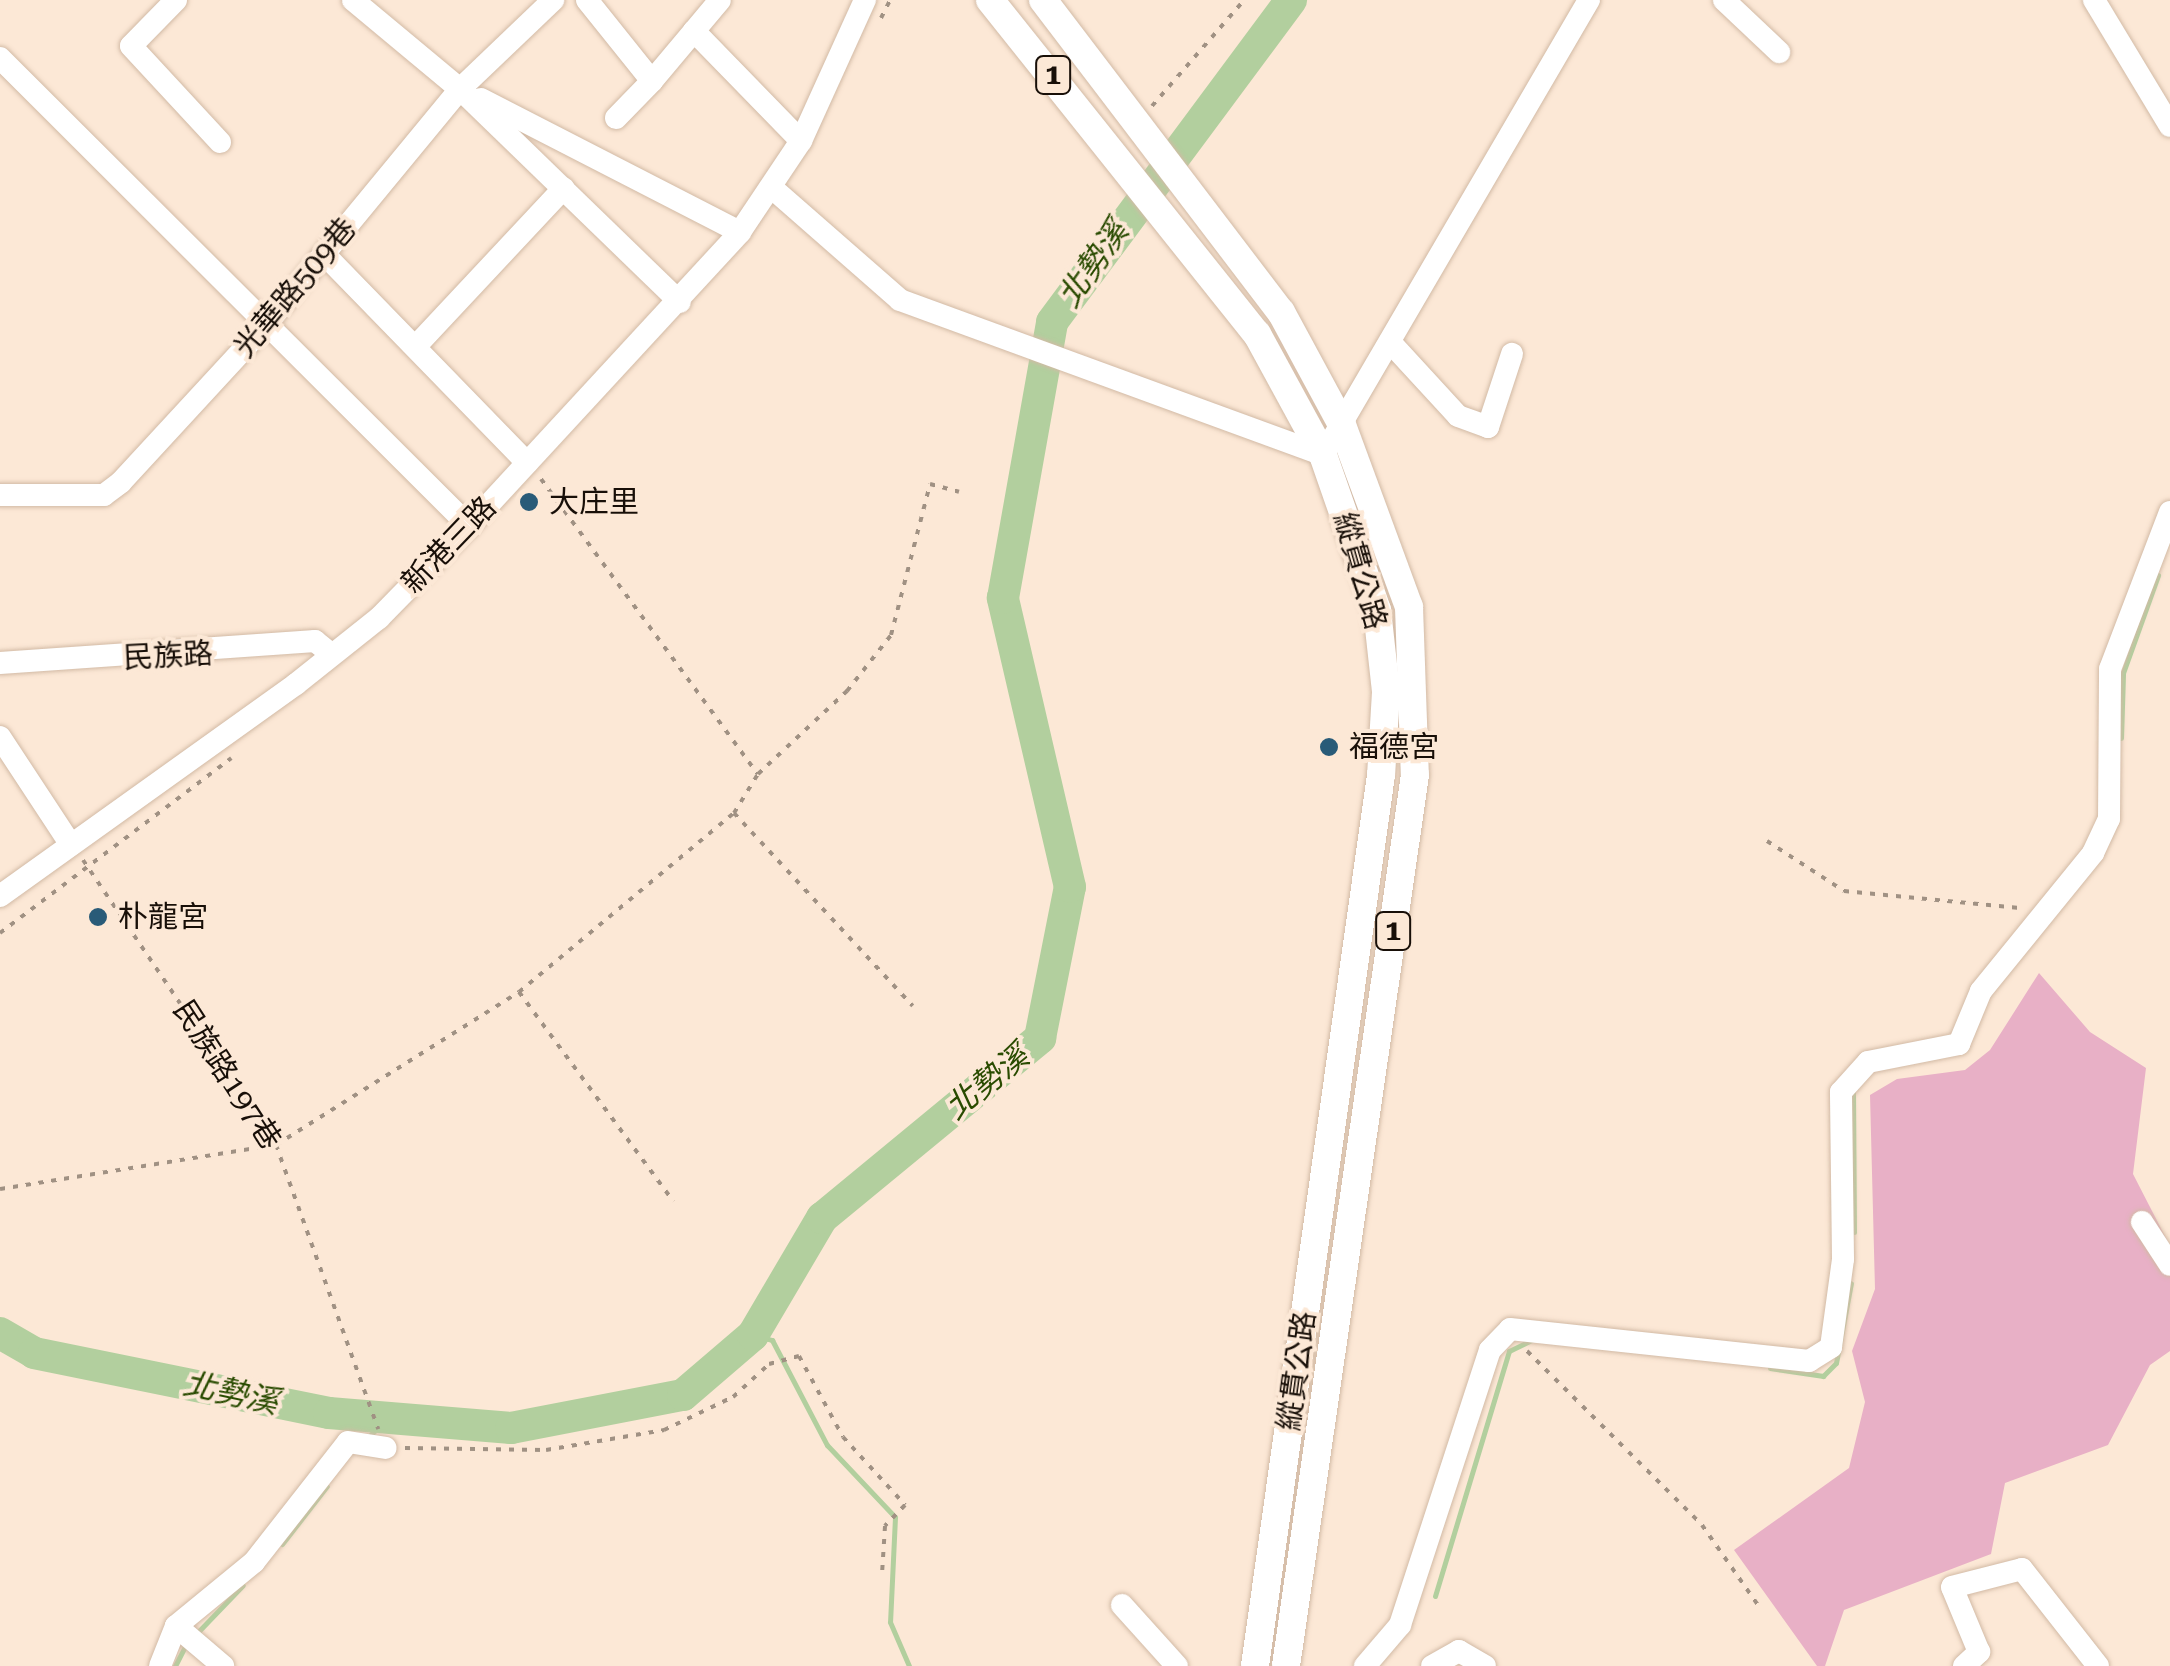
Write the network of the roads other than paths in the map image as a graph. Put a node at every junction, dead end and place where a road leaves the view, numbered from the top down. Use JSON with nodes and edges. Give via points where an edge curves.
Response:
{"nodes":[{"id":1,"x":176,"y":0,"type":"edge"},
{"id":2,"x":553,"y":0,"type":"edge"},
{"id":3,"x":586,"y":0,"type":"edge"},
{"id":4,"x":720,"y":0,"type":"edge"},
{"id":5,"x":865,"y":0,"type":"edge"},
{"id":6,"x":990,"y":0,"type":"edge"},
{"id":7,"x":1043,"y":0,"type":"edge"},
{"id":8,"x":1589,"y":0,"type":"edge"},
{"id":9,"x":1724,"y":0,"type":"edge"},
{"id":10,"x":2094,"y":0,"type":"edge"},
{"id":11,"x":360,"y":2,"type":"edge"},
{"id":12,"x":694,"y":30,"type":"junction"},
{"id":13,"x":1779,"y":52,"type":"dead end"},
{"id":14,"x":0,"y":58,"type":"edge"},
{"id":15,"x":652,"y":81,"type":"junction"},
{"id":16,"x":460,"y":89,"type":"junction"},
{"id":17,"x":616,"y":118,"type":"dead end"},
{"id":18,"x":2170,"y":126,"type":"edge"},
{"id":19,"x":801,"y":140,"type":"junction"},
{"id":20,"x":220,"y":142,"type":"dead end"},
{"id":21,"x":772,"y":187,"type":"junction"},
{"id":22,"x":564,"y":188,"type":"junction"},
{"id":23,"x":740,"y":232,"type":"junction"},
{"id":24,"x":325,"y":255,"type":"junction"},
{"id":25,"x":680,"y":302,"type":"junction"},
{"id":26,"x":264,"y":328,"type":"junction"},
{"id":27,"x":1390,"y":342,"type":"junction"},
{"id":28,"x":416,"y":346,"type":"junction"},
{"id":29,"x":1512,"y":354,"type":"dead end"},
{"id":30,"x":1342,"y":426,"type":"junction"},
{"id":31,"x":1323,"y":455,"type":"junction"},
{"id":32,"x":527,"y":463,"type":"junction"},
{"id":33,"x":0,"y":495,"type":"edge"},
{"id":34,"x":2170,"y":512,"type":"edge"},
{"id":35,"x":470,"y":526,"type":"junction"},
{"id":36,"x":2161,"y":554,"type":"edge"},
{"id":37,"x":331,"y":654,"type":"junction"},
{"id":38,"x":0,"y":663,"type":"edge"},
{"id":39,"x":0,"y":737,"type":"edge"},
{"id":40,"x":71,"y":845,"type":"junction"},
{"id":41,"x":0,"y":896,"type":"edge"},
{"id":42,"x":2142,"y":1222,"type":"dead end"},
{"id":43,"x":2170,"y":1265,"type":"edge"},
{"id":44,"x":369,"y":1445,"type":"road end"},
{"id":45,"x":1122,"y":1605,"type":"dead end"},
{"id":46,"x":186,"y":1634,"type":"junction"},
{"id":47,"x":160,"y":1666,"type":"edge"},
{"id":48,"x":223,"y":1666,"type":"edge"},
{"id":49,"x":1178,"y":1666,"type":"edge"},
{"id":50,"x":1255,"y":1666,"type":"edge"},
{"id":51,"x":1286,"y":1666,"type":"edge"},
{"id":52,"x":1365,"y":1666,"type":"edge"},
{"id":53,"x":1432,"y":1666,"type":"edge"},
{"id":54,"x":1486,"y":1666,"type":"edge"},
{"id":55,"x":1964,"y":1666,"type":"edge"},
{"id":56,"x":2098,"y":1666,"type":"edge"}],
"edges":[{"from":1,"to":20,"type":"street","via":[[131,46]]},
{"from":2,"to":16,"type":"street","name":"光華路509巷"},
{"from":3,"to":15,"type":"street"},
{"from":4,"to":12,"type":"street"},
{"from":5,"to":19,"type":"street","name":"新港三路"},
{"from":6,"to":31,"type":"main road","name":"縱貫公路","number":"1","via":[[1204,259]]},
{"from":7,"to":30,"type":"main road","name":"縱貫公路","number":"1","via":[[1281,312]]},
{"from":8,"to":27,"type":"street"},
{"from":9,"to":13,"type":"street"},
{"from":10,"to":18,"type":"street"},
{"from":11,"to":16,"type":"street"},
{"from":12,"to":15,"type":"street"},
{"from":12,"to":19,"type":"street"},
{"from":14,"to":26,"type":"street"},
{"from":15,"to":17,"type":"street"},
{"from":16,"to":22,"type":"street"},
{"from":16,"to":23,"type":"street"},
{"from":16,"to":24,"type":"street","name":"光華路509巷"},
{"from":19,"to":21,"type":"street","name":"新港三路"},
{"from":21,"to":23,"type":"street","name":"新港三路"},
{"from":21,"to":31,"type":"street","via":[[900,300],[992,328]]},
{"from":22,"to":25,"type":"street"},
{"from":22,"to":28,"type":"street"},
{"from":23,"to":25,"type":"street","name":"新港三路"},
{"from":24,"to":26,"type":"street","name":"光華路509巷"},
{"from":24,"to":28,"type":"street"},
{"from":25,"to":32,"type":"street","name":"新港三路"},
{"from":26,"to":33,"type":"street","name":"光華路509巷","via":[[104,495]]},
{"from":26,"to":35,"type":"street"},
{"from":27,"to":29,"type":"street","via":[[1458,416],[1488,427]]},
{"from":27,"to":30,"type":"street"},
{"from":28,"to":32,"type":"street"},
{"from":30,"to":31,"type":"street"},
{"from":30,"to":51,"type":"main road","name":"縱貫公路","number":"1","via":[[1409,607],[1415,775]]},
{"from":31,"to":50,"type":"main road","name":"縱貫公路","number":"1","via":[[1377,610],[1386,692]]},
{"from":32,"to":35,"type":"street","name":"新港三路"},
{"from":34,"to":36,"type":"street"},
{"from":35,"to":37,"type":"street","name":"新港三路"},
{"from":36,"to":52,"type":"street","via":[[2110,668],[2109,819],[2093,854],[1981,991],[1959,1044],[1849,1073],[1831,1347],[1809,1362],[1510,1328],[1490,1350],[1400,1625]]},
{"from":37,"to":38,"type":"street","name":"民族路","via":[[315,641]]},
{"from":37,"to":40,"type":"street","name":"新港三路"},
{"from":39,"to":40,"type":"street"},
{"from":40,"to":41,"type":"street","name":"新港三路"},
{"from":42,"to":43,"type":"street"},
{"from":44,"to":46,"type":"street"},
{"from":45,"to":49,"type":"street"},
{"from":46,"to":47,"type":"street"},
{"from":46,"to":48,"type":"street"},
{"from":53,"to":54,"type":"street","via":[[1460,1651]]},
{"from":55,"to":56,"type":"street","via":[[1979,1652],[1952,1586],[2022,1569]]}]}
